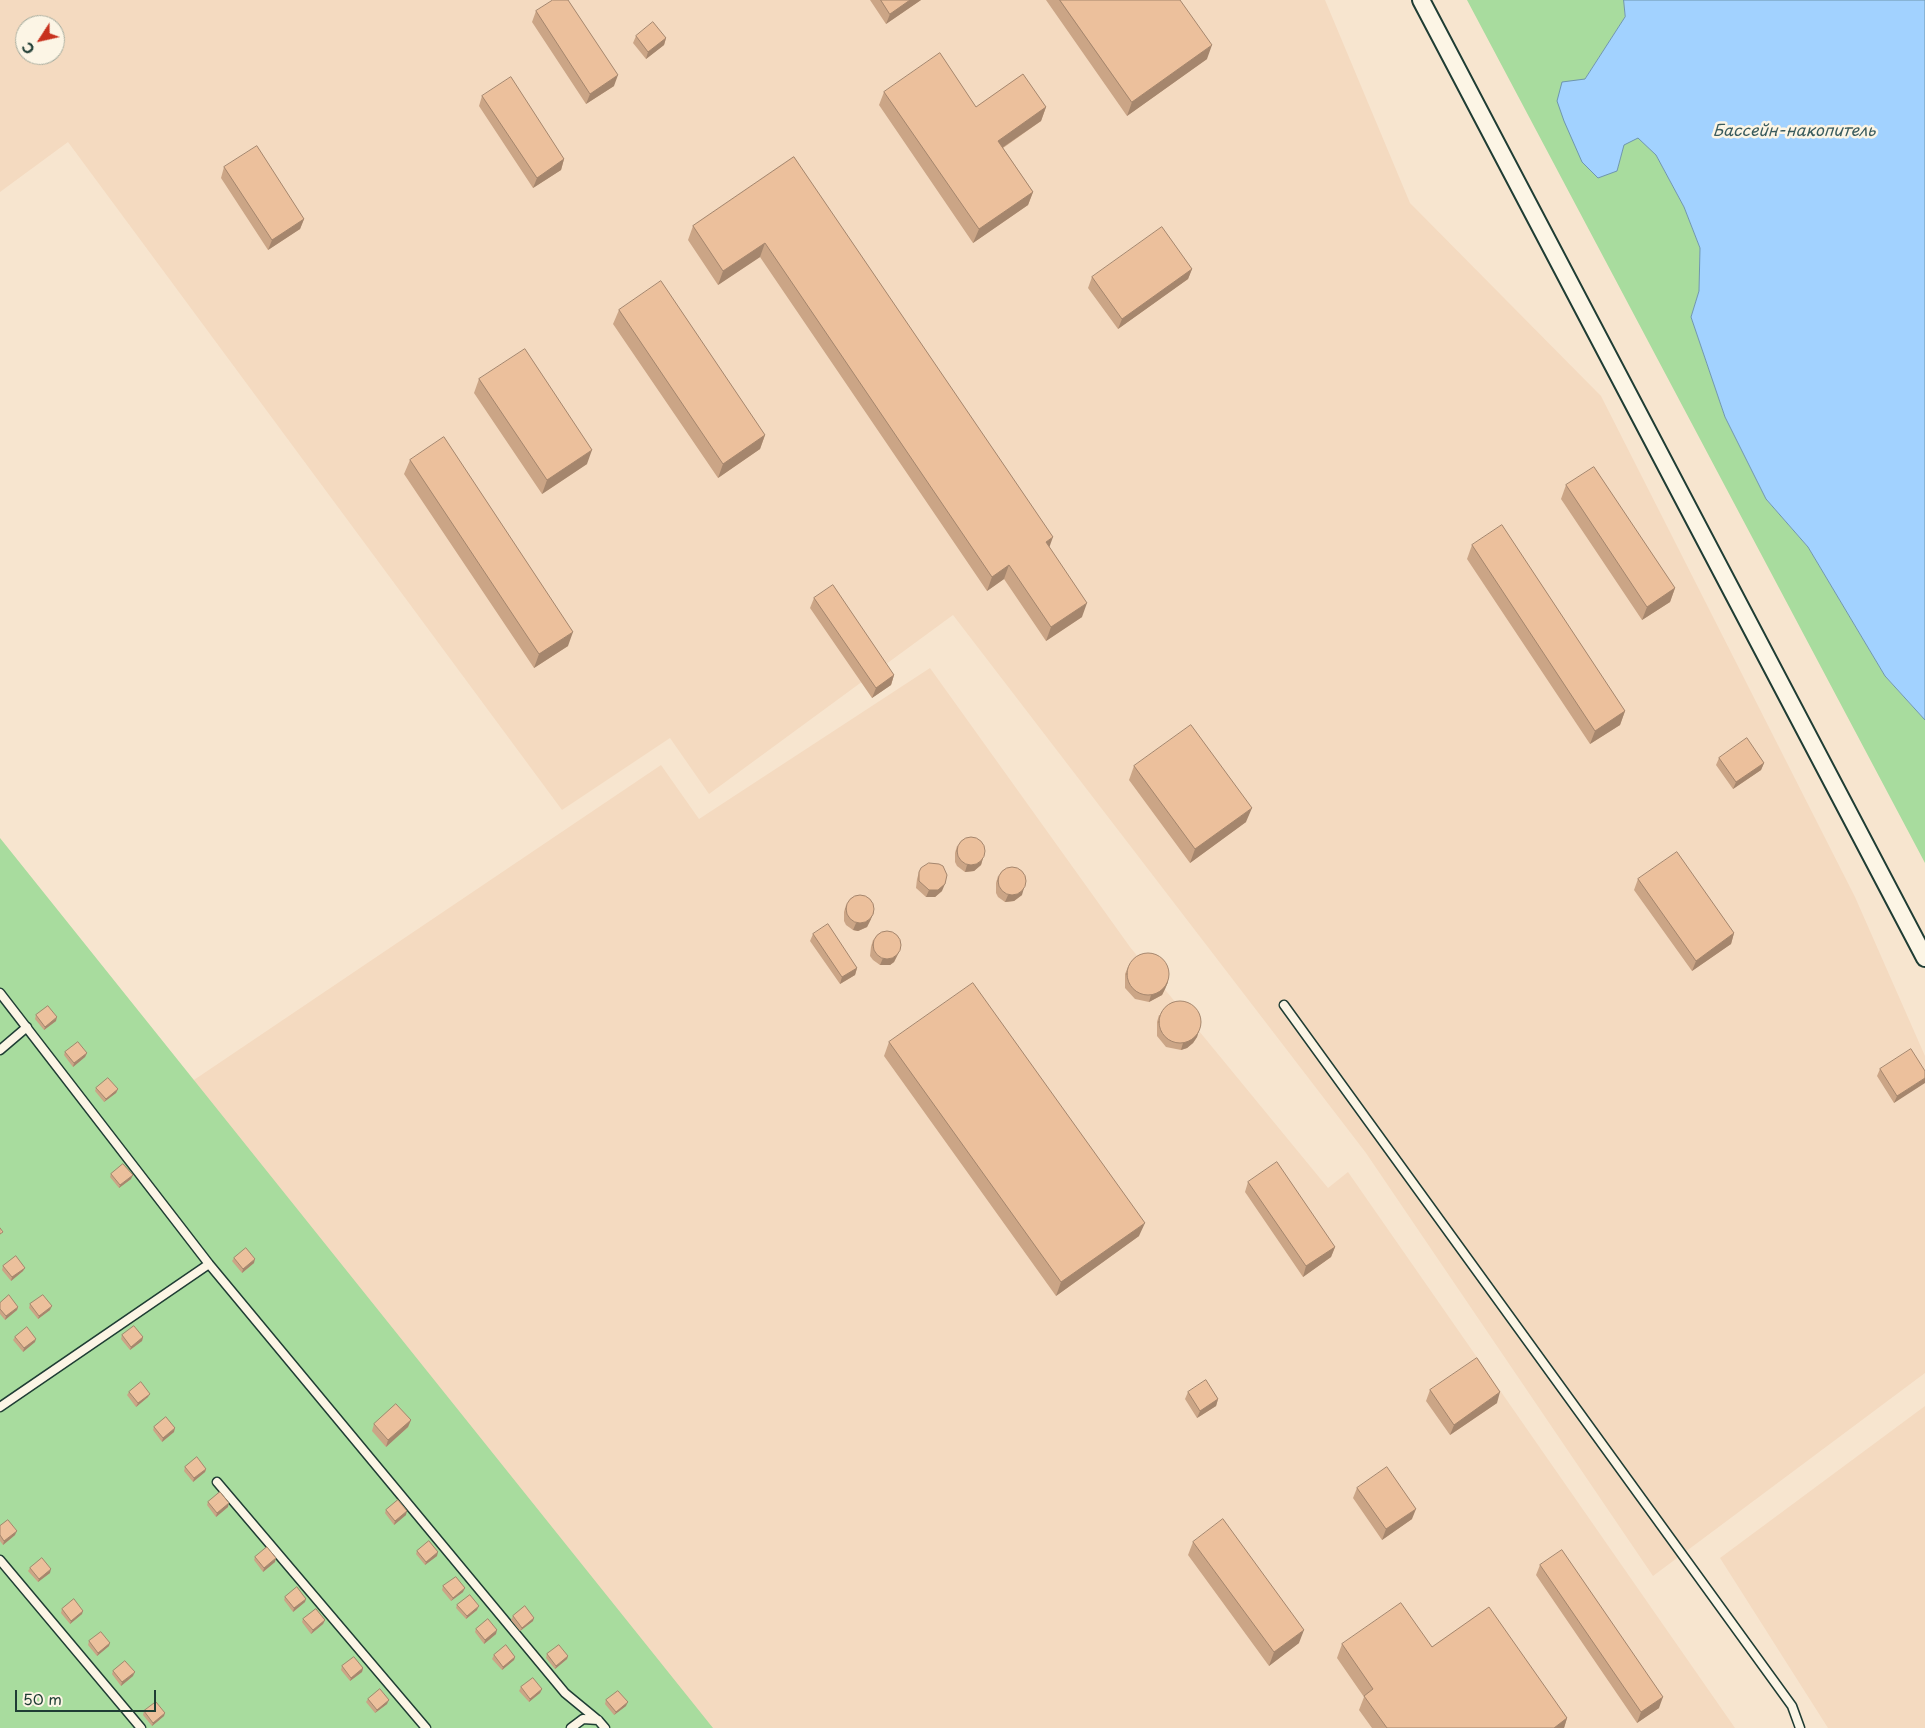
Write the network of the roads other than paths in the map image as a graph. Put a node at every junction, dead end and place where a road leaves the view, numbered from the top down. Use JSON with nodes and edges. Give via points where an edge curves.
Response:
{"nodes":[{"id":1,"x":1421,"y":0,"type":"edge"},
{"id":2,"x":1925,"y":958,"type":"edge"},
{"id":3,"x":0,"y":993,"type":"edge"},
{"id":4,"x":1284,"y":1005,"type":"dead end"},
{"id":5,"x":27,"y":1027,"type":"junction"},
{"id":6,"x":0,"y":1050,"type":"edge"},
{"id":7,"x":209,"y":1264,"type":"junction"},
{"id":8,"x":0,"y":1407,"type":"edge"},
{"id":9,"x":217,"y":1482,"type":"dead end"},
{"id":10,"x":0,"y":1560,"type":"edge"},
{"id":11,"x":599,"y":1721,"type":"junction"},
{"id":12,"x":141,"y":1728,"type":"edge"},
{"id":13,"x":426,"y":1728,"type":"edge"},
{"id":14,"x":571,"y":1728,"type":"edge"},
{"id":15,"x":605,"y":1728,"type":"edge"},
{"id":16,"x":1800,"y":1728,"type":"edge"}],
"edges":[{"from":1,"to":2,"type":"street"},
{"from":3,"to":5,"type":"lane"},
{"from":4,"to":16,"type":"lane","via":[[1792,1706]]},
{"from":5,"to":6,"type":"lane"},
{"from":5,"to":7,"type":"lane"},
{"from":7,"to":8,"type":"lane"},
{"from":7,"to":11,"type":"lane","via":[[559,1686]]},
{"from":9,"to":13,"type":"lane"},
{"from":10,"to":12,"type":"lane"},
{"from":11,"to":14,"type":"lane","via":[[582,1719]]},
{"from":11,"to":15,"type":"lane"}]}
